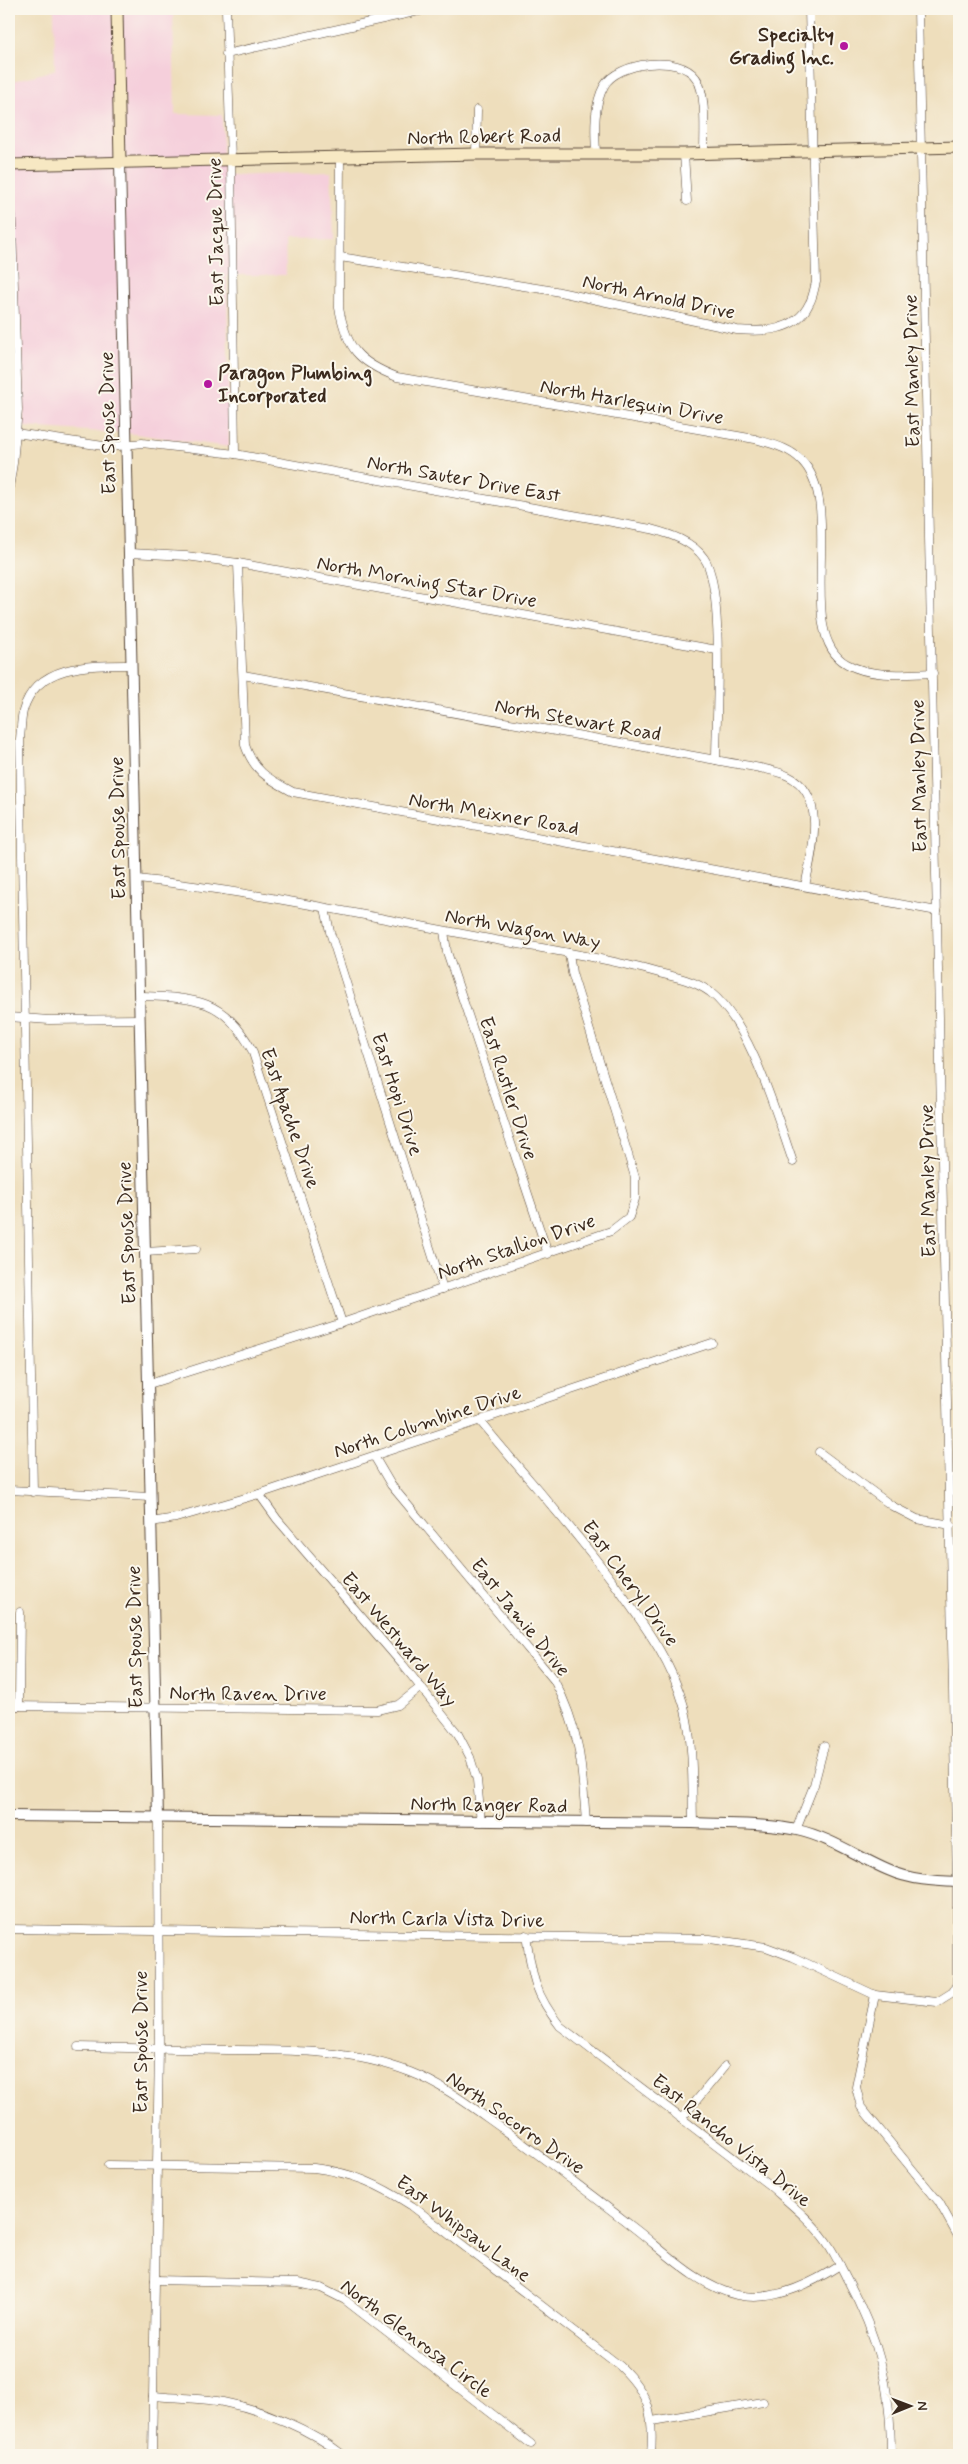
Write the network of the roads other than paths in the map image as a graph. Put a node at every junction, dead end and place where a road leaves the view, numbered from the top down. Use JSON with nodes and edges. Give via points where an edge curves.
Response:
{"nodes":[{"id":1,"x":117,"y":9,"type":"edge"},
{"id":2,"x":226,"y":9,"type":"edge"},
{"id":3,"x":428,"y":9,"type":"edge"},
{"id":4,"x":809,"y":9,"type":"edge"},
{"id":5,"x":918,"y":9,"type":"edge"},
{"id":6,"x":226,"y":54,"type":"junction"},
{"id":7,"x":477,"y":110,"type":"dead end"},
{"id":8,"x":959,"y":147,"type":"edge"},
{"id":9,"x":922,"y":148,"type":"junction"},
{"id":10,"x":813,"y":150,"type":"junction"},
{"id":11,"x":704,"y":153,"type":"junction"},
{"id":12,"x":476,"y":154,"type":"junction"},
{"id":13,"x":596,"y":154,"type":"junction"},
{"id":14,"x":684,"y":154,"type":"junction"},
{"id":15,"x":340,"y":157,"type":"junction"},
{"id":16,"x":230,"y":160,"type":"junction"},
{"id":17,"x":120,"y":163,"type":"junction"},
{"id":18,"x":10,"y":165,"type":"edge"},
{"id":19,"x":687,"y":201,"type":"dead end"},
{"id":20,"x":340,"y":258,"type":"junction"},
{"id":21,"x":12,"y":327,"type":"edge"},
{"id":22,"x":13,"y":432,"type":"edge"},
{"id":23,"x":126,"y":445,"type":"junction"},
{"id":24,"x":235,"y":454,"type":"junction"},
{"id":25,"x":9,"y":488,"type":"edge"},
{"id":26,"x":130,"y":553,"type":"junction"},
{"id":27,"x":238,"y":563,"type":"junction"},
{"id":28,"x":717,"y":650,"type":"junction"},
{"id":29,"x":132,"y":665,"type":"junction"},
{"id":30,"x":933,"y":673,"type":"junction"},
{"id":31,"x":243,"y":675,"type":"junction"},
{"id":32,"x":716,"y":760,"type":"junction"},
{"id":33,"x":137,"y":879,"type":"junction"},
{"id":34,"x":805,"y":886,"type":"junction"},
{"id":35,"x":325,"y":908,"type":"junction"},
{"id":36,"x":937,"y":911,"type":"junction"},
{"id":37,"x":444,"y":931,"type":"junction"},
{"id":38,"x":569,"y":953,"type":"junction"},
{"id":39,"x":140,"y":996,"type":"junction"},
{"id":40,"x":9,"y":1017,"type":"edge"},
{"id":41,"x":23,"y":1019,"type":"junction"},
{"id":42,"x":140,"y":1019,"type":"junction"},
{"id":43,"x":793,"y":1162,"type":"dead end"},
{"id":44,"x":196,"y":1249,"type":"dead end"},
{"id":45,"x":145,"y":1252,"type":"junction"},
{"id":46,"x":548,"y":1254,"type":"junction"},
{"id":47,"x":443,"y":1289,"type":"junction"},
{"id":48,"x":342,"y":1323,"type":"junction"},
{"id":49,"x":712,"y":1343,"type":"dead end"},
{"id":50,"x":149,"y":1384,"type":"junction"},
{"id":51,"x":480,"y":1421,"type":"junction"},
{"id":52,"x":820,"y":1452,"type":"dead end"},
{"id":53,"x":374,"y":1456,"type":"junction"},
{"id":54,"x":9,"y":1490,"type":"edge"},
{"id":55,"x":33,"y":1492,"type":"junction"},
{"id":56,"x":259,"y":1494,"type":"junction"},
{"id":57,"x":150,"y":1497,"type":"junction"},
{"id":58,"x":151,"y":1522,"type":"junction"},
{"id":59,"x":951,"y":1525,"type":"junction"},
{"id":60,"x":20,"y":1612,"type":"dead end"},
{"id":61,"x":420,"y":1687,"type":"junction"},
{"id":62,"x":9,"y":1706,"type":"edge"},
{"id":63,"x":19,"y":1706,"type":"junction"},
{"id":64,"x":154,"y":1710,"type":"junction"},
{"id":65,"x":824,"y":1746,"type":"dead end"},
{"id":66,"x":9,"y":1816,"type":"edge"},
{"id":67,"x":158,"y":1819,"type":"junction"},
{"id":68,"x":481,"y":1822,"type":"junction"},
{"id":69,"x":586,"y":1823,"type":"junction"},
{"id":70,"x":693,"y":1823,"type":"junction"},
{"id":71,"x":796,"y":1830,"type":"junction"},
{"id":72,"x":958,"y":1882,"type":"edge"},
{"id":73,"x":9,"y":1929,"type":"edge"},
{"id":74,"x":159,"y":1931,"type":"junction"},
{"id":75,"x":526,"y":1936,"type":"junction"},
{"id":76,"x":874,"y":1996,"type":"junction"},
{"id":77,"x":78,"y":2047,"type":"dead end"},
{"id":78,"x":159,"y":2049,"type":"junction"},
{"id":79,"x":725,"y":2066,"type":"dead end"},
{"id":80,"x":681,"y":2118,"type":"junction"},
{"id":81,"x":158,"y":2164,"type":"junction"},
{"id":82,"x":108,"y":2165,"type":"dead end"},
{"id":83,"x":959,"y":2238,"type":"edge"},
{"id":84,"x":840,"y":2265,"type":"junction"},
{"id":85,"x":154,"y":2280,"type":"junction"},
{"id":86,"x":153,"y":2396,"type":"junction"},
{"id":87,"x":763,"y":2402,"type":"dead end"},
{"id":88,"x":652,"y":2421,"type":"junction"},
{"id":89,"x":531,"y":2444,"type":"dead end"},
{"id":90,"x":152,"y":2455,"type":"edge"},
{"id":91,"x":343,"y":2455,"type":"edge"},
{"id":92,"x":651,"y":2455,"type":"edge"},
{"id":93,"x":891,"y":2455,"type":"edge"}],
"edges":[{"from":1,"to":17,"type":"main road","name":"East Spouse Drive"},
{"from":2,"to":6,"type":"street","name":"East Jacque Drive"},
{"from":3,"to":6,"type":"street"},
{"from":4,"to":10,"type":"street","name":"North Arnold Drive"},
{"from":5,"to":9,"type":"street","name":"East Manley Drive"},
{"from":6,"to":16,"type":"street","name":"East Jacque Drive"},
{"from":7,"to":12,"type":"street"},
{"from":8,"to":9,"type":"main road","name":"North Robert Road"},
{"from":9,"to":10,"type":"main road","name":"North Robert Road"},
{"from":9,"to":30,"type":"street","name":"East Manley Drive"},
{"from":10,"to":11,"type":"main road","name":"North Robert Road"},
{"from":10,"to":20,"type":"street","name":"North Arnold Drive","via":[[816,282],[809,305],[798,319],[780,328],[762,332],[737,330],[555,291]]},
{"from":11,"to":13,"type":"street","via":[[702,99],[697,78],[684,67],[665,64],[622,70],[604,85],[597,106]]},
{"from":11,"to":14,"type":"main road","name":"North Robert Road"},
{"from":12,"to":13,"type":"main road","name":"North Robert Road"},
{"from":12,"to":15,"type":"main road","name":"North Robert Road"},
{"from":13,"to":14,"type":"main road","name":"North Robert Road"},
{"from":14,"to":19,"type":"street"},
{"from":15,"to":16,"type":"main road","name":"North Robert Road"},
{"from":15,"to":20,"type":"street","name":"North Harlequin Drive"},
{"from":16,"to":17,"type":"main road","name":"North Robert Road"},
{"from":16,"to":24,"type":"street","name":"East Jacque Drive"},
{"from":17,"to":18,"type":"main road","name":"North Robert Road"},
{"from":17,"to":23,"type":"street","name":"East Spouse Drive"},
{"from":18,"to":21,"type":"street"},
{"from":20,"to":30,"type":"street","name":"North Harlequin Drive","via":[[339,308],[344,332],[355,352],[375,368],[397,377],[754,439],[785,448],[802,461],[816,484],[820,508],[822,620],[831,647],[846,664],[871,672]]},
{"from":21,"to":22,"type":"street","via":[[18,371]]},
{"from":22,"to":23,"type":"street","name":"North Sauter Drive East","via":[[110,447]]},
{"from":22,"to":25,"type":"street"},
{"from":23,"to":24,"type":"street","name":"North Sauter Drive East","via":[[142,443]]},
{"from":23,"to":26,"type":"street","name":"East Spouse Drive"},
{"from":24,"to":28,"type":"street","name":"North Sauter Drive East","via":[[673,535],[704,558],[712,578]]},
{"from":26,"to":27,"type":"street","name":"North Morning Star Drive"},
{"from":26,"to":29,"type":"street","name":"East Spouse Drive"},
{"from":27,"to":28,"type":"street","name":"North Morning Star Drive"},
{"from":27,"to":31,"type":"street","name":"North Meixner Road"},
{"from":28,"to":32,"type":"street","name":"North Sauter Drive East"},
{"from":29,"to":33,"type":"street","name":"East Spouse Drive"},
{"from":29,"to":41,"type":"street","via":[[88,665],[65,670],[47,678],[31,693],[23,711],[20,739]]},
{"from":30,"to":36,"type":"street","name":"East Manley Drive"},
{"from":31,"to":32,"type":"street","name":"North Stewart Road"},
{"from":31,"to":34,"type":"street","name":"North Meixner Road","via":[[245,744],[250,760],[263,774],[293,792]]},
{"from":32,"to":34,"type":"street","name":"North Stewart Road","via":[[790,776],[804,790],[815,822],[815,841]]},
{"from":33,"to":35,"type":"street","name":"North Wagon Way"},
{"from":33,"to":39,"type":"street","name":"East Spouse Drive"},
{"from":34,"to":36,"type":"street","name":"North Meixner Road"},
{"from":35,"to":37,"type":"street","name":"North Wagon Way"},
{"from":35,"to":47,"type":"street","name":"East Hopi Drive"},
{"from":36,"to":59,"type":"street","name":"East Manley Drive"},
{"from":37,"to":38,"type":"street","name":"North Wagon Way"},
{"from":37,"to":46,"type":"street","name":"East Rustler Drive","via":[[447,952]]},
{"from":38,"to":43,"type":"street","name":"North Wagon Way","via":[[633,965],[689,981],[710,992],[724,1006],[749,1046]]},
{"from":38,"to":46,"type":"street","name":"North Stallion Drive","via":[[572,973],[635,1177],[635,1199],[629,1218],[611,1231]]},
{"from":39,"to":42,"type":"street","name":"East Spouse Drive"},
{"from":39,"to":48,"type":"street","name":"East Apache Drive","via":[[205,1003],[229,1017],[241,1031],[252,1050]]},
{"from":40,"to":41,"type":"street"},
{"from":41,"to":42,"type":"street"},
{"from":41,"to":55,"type":"street"},
{"from":42,"to":45,"type":"street","name":"East Spouse Drive"},
{"from":44,"to":45,"type":"street"},
{"from":45,"to":50,"type":"street","name":"East Spouse Drive"},
{"from":46,"to":47,"type":"street","name":"North Stallion Drive"},
{"from":47,"to":48,"type":"street","name":"North Stallion Drive"},
{"from":48,"to":50,"type":"street","name":"North Stallion Drive"},
{"from":49,"to":51,"type":"street","name":"North Columbine Drive"},
{"from":50,"to":57,"type":"street","name":"East Spouse Drive"},
{"from":51,"to":53,"type":"street","name":"North Columbine Drive"},
{"from":51,"to":70,"type":"street","name":"East Cheryl Drive","via":[[590,1550],[657,1643],[674,1676],[684,1707],[690,1741]]},
{"from":52,"to":59,"type":"street","via":[[892,1506],[917,1519]]},
{"from":53,"to":56,"type":"street","name":"North Columbine Drive"},
{"from":53,"to":69,"type":"street","name":"East Jamie Drive","via":[[391,1485],[554,1680],[567,1704],[579,1745]]},
{"from":54,"to":55,"type":"street"},
{"from":55,"to":57,"type":"street"},
{"from":56,"to":58,"type":"street","name":"North Columbine Drive"},
{"from":56,"to":61,"type":"street","name":"East Westward Way"},
{"from":57,"to":58,"type":"street","name":"East Spouse Drive"},
{"from":58,"to":64,"type":"street","name":"East Spouse Drive"},
{"from":59,"to":72,"type":"street","name":"East Manley Drive"},
{"from":60,"to":63,"type":"street"},
{"from":61,"to":64,"type":"street","name":"North Raven Drive","via":[[398,1705],[377,1710]]},
{"from":61,"to":68,"type":"street","name":"East Westward Way","via":[[458,1734],[470,1757],[477,1780]]},
{"from":62,"to":63,"type":"street","name":"North Raven Drive"},
{"from":63,"to":64,"type":"street","name":"North Raven Drive"},
{"from":64,"to":67,"type":"street","name":"East Spouse Drive"},
{"from":65,"to":71,"type":"street","via":[[814,1784]]},
{"from":66,"to":67,"type":"street","name":"North Ranger Road"},
{"from":67,"to":68,"type":"street","name":"North Ranger Road"},
{"from":67,"to":74,"type":"street","name":"East Spouse Drive"},
{"from":68,"to":69,"type":"street","name":"North Ranger Road"},
{"from":69,"to":70,"type":"street","name":"North Ranger Road"},
{"from":70,"to":71,"type":"street","name":"North Ranger Road"},
{"from":71,"to":72,"type":"street","name":"North Ranger Road","via":[[909,1878]]},
{"from":72,"to":76,"type":"street","name":"East Manley Drive","via":[[957,1983],[953,1992],[937,2002]]},
{"from":73,"to":74,"type":"street","name":"North Carla Vista Drive"},
{"from":74,"to":75,"type":"street","name":"North Carla Vista Drive"},
{"from":74,"to":78,"type":"street","name":"East Spouse Drive"},
{"from":75,"to":76,"type":"street","name":"North Carla Vista Drive","via":[[710,1939],[747,1943],[793,1957]]},
{"from":75,"to":80,"type":"street","name":"East Rancho Vista Drive","via":[[532,1978],[547,2009],[560,2026]]},
{"from":76,"to":83,"type":"street","via":[[856,2087],[861,2108],[939,2202]]},
{"from":77,"to":78,"type":"street","name":"North Socorro Drive"},
{"from":78,"to":81,"type":"street","name":"East Spouse Drive"},
{"from":78,"to":84,"type":"street","name":"North Socorro Drive","via":[[306,2050],[363,2057],[410,2072],[460,2098],[568,2176],[680,2265],[712,2285],[738,2295],[766,2295],[792,2290]]},
{"from":79,"to":80,"type":"street"},
{"from":80,"to":84,"type":"street","name":"East Rancho Vista Drive","via":[[795,2208],[826,2240]]},
{"from":81,"to":82,"type":"street","name":"East Whipsaw Lane"},
{"from":81,"to":85,"type":"street","name":"East Spouse Drive"},
{"from":81,"to":88,"type":"street","name":"East Whipsaw Lane","via":[[314,2168],[342,2172],[380,2186],[412,2206],[620,2366],[635,2380],[646,2400]]},
{"from":84,"to":93,"type":"street","name":"East Rancho Vista Drive","via":[[878,2346],[889,2410]]},
{"from":85,"to":86,"type":"street","name":"East Spouse Drive"},
{"from":85,"to":89,"type":"street","name":"North Glenrosa Circle","via":[[298,2283],[321,2288],[344,2300]]},
{"from":86,"to":90,"type":"street","name":"East Spouse Drive"},
{"from":86,"to":91,"type":"street","via":[[222,2402],[266,2414],[330,2445]]},
{"from":87,"to":88,"type":"street"},
{"from":88,"to":92,"type":"street","name":"East Whipsaw Lane"}]}
